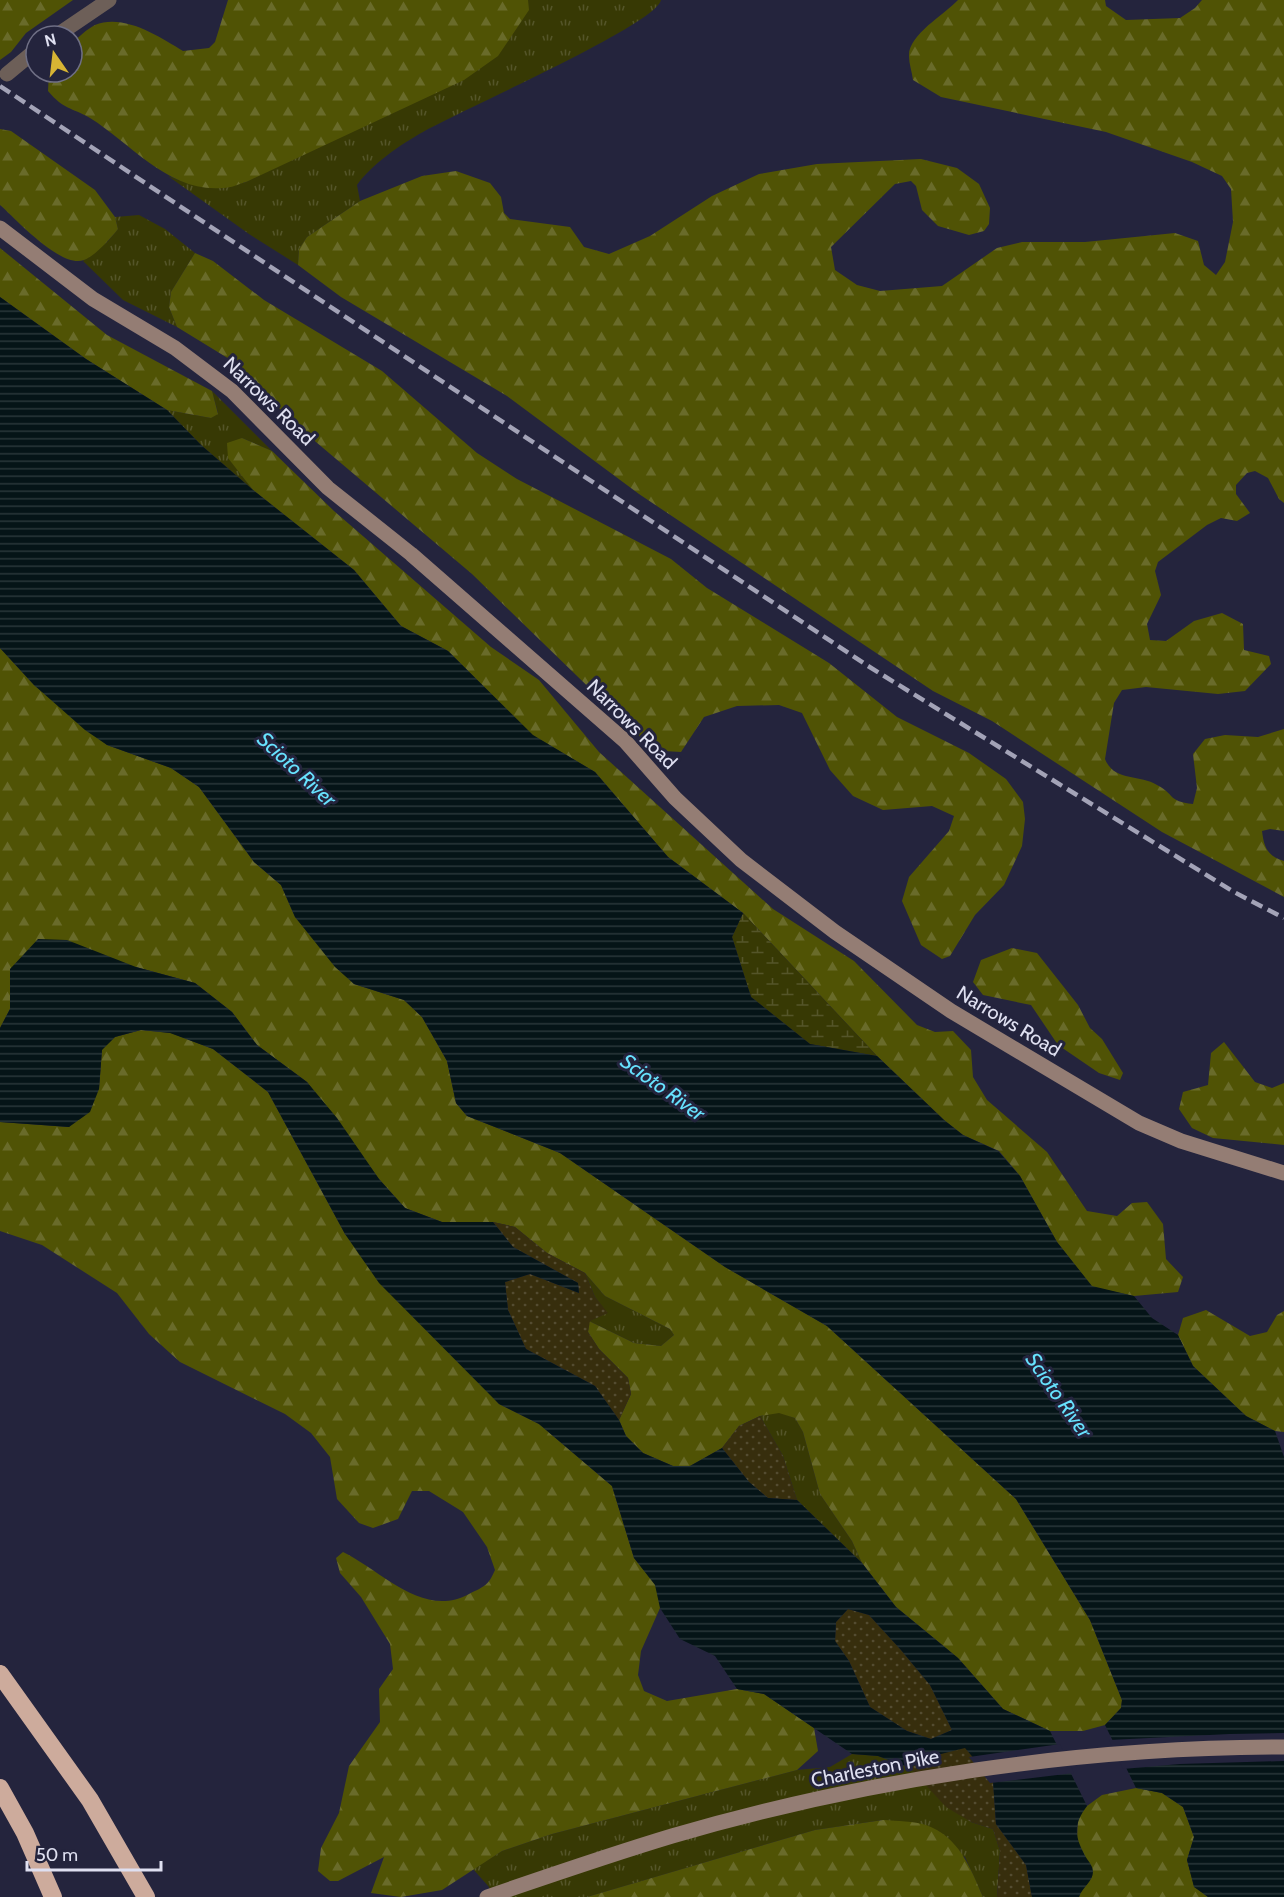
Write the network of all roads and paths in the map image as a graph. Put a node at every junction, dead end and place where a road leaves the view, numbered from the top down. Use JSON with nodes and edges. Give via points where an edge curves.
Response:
{"nodes":[{"id":1,"x":109,"y":0,"type":"edge"},
{"id":2,"x":74,"y":24,"type":"edge"},
{"id":3,"x":24,"y":60,"type":"edge"},
{"id":4,"x":7,"y":74,"type":"dead end"},
{"id":5,"x":0,"y":228,"type":"edge"},
{"id":6,"x":1284,"y":1173,"type":"edge"},
{"id":7,"x":0,"y":1674,"type":"edge"},
{"id":8,"x":1284,"y":1747,"type":"edge"},
{"id":9,"x":0,"y":1788,"type":"edge"},
{"id":10,"x":53,"y":1897,"type":"edge"},
{"id":11,"x":146,"y":1897,"type":"edge"},
{"id":12,"x":487,"y":1897,"type":"edge"}],
"edges":[{"from":1,"to":2,"type":"street"},
{"from":3,"to":4,"type":"street"},
{"from":5,"to":6,"type":"street","name":"Narrows Road","via":[[93,298],[175,348],[232,391],[328,488],[411,554],[625,741],[675,798],[741,860],[835,932],[951,1011],[1139,1123],[1181,1141]]},
{"from":7,"to":11,"type":"highway","via":[[90,1800]]},
{"from":8,"to":12,"type":"street","name":"Charleston Pike","via":[[1077,1758],[914,1780],[674,1836]]},
{"from":9,"to":10,"type":"highway"}]}
